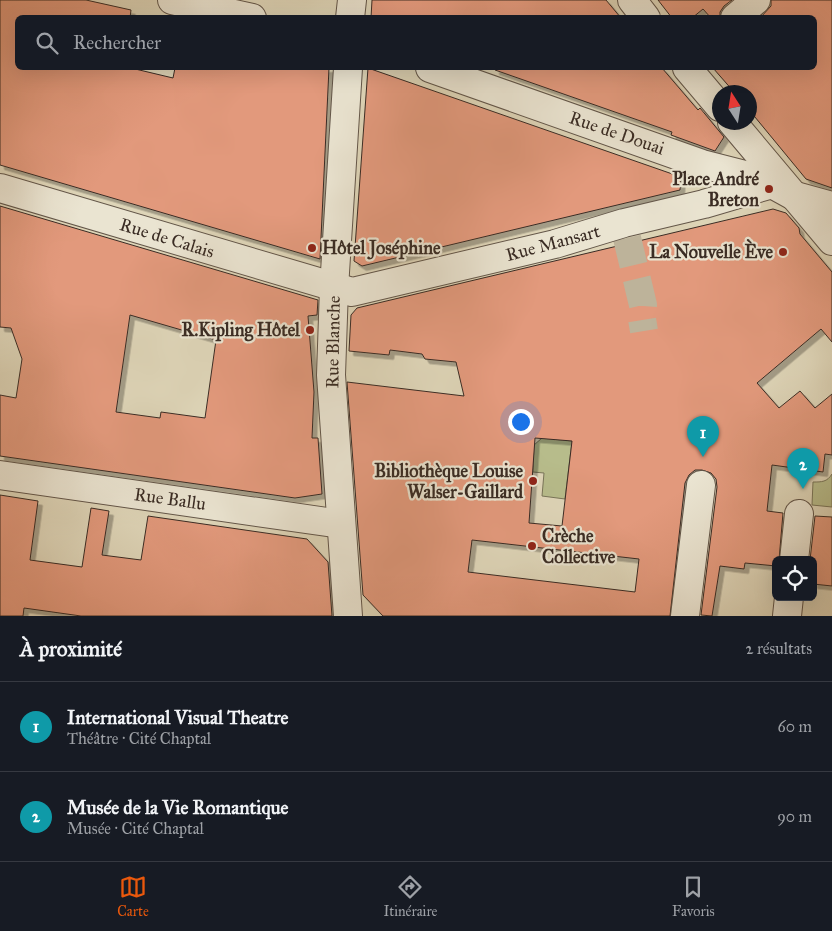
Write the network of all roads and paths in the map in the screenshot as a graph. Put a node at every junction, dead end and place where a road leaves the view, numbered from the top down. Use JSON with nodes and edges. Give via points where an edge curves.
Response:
{"nodes":[{"id":1,"x":172,"y":0,"type":"edge"},
{"id":2,"x":352,"y":0,"type":"edge"},
{"id":3,"x":632,"y":0,"type":"edge"},
{"id":4,"x":756,"y":0,"type":"edge"},
{"id":5,"x":239,"y":15,"type":"edge"},
{"id":6,"x":350,"y":15,"type":"edge"},
{"id":7,"x":644,"y":15,"type":"edge"},
{"id":8,"x":738,"y":15,"type":"edge"},
{"id":9,"x":348,"y":70,"type":"edge"},
{"id":10,"x":436,"y":70,"type":"edge"},
{"id":11,"x":689,"y":70,"type":"edge"},
{"id":12,"x":712,"y":98,"type":"edge"},
{"id":13,"x":738,"y":130,"type":"edge"},
{"id":14,"x":0,"y":188,"type":"edge"},
{"id":15,"x":782,"y":189,"type":"junction"},
{"id":16,"x":832,"y":206,"type":"edge"},
{"id":17,"x":832,"y":241,"type":"edge"},
{"id":18,"x":334,"y":288,"type":"junction"},
{"id":19,"x":0,"y":474,"type":"edge"},
{"id":20,"x":701,"y":485,"type":"dead end"},
{"id":21,"x":799,"y":514,"type":"dead end"},
{"id":22,"x":341,"y":524,"type":"junction"},
{"id":23,"x":794,"y":556,"type":"edge"},
{"id":24,"x":789,"y":601,"type":"edge"},
{"id":25,"x":348,"y":616,"type":"edge"},
{"id":26,"x":685,"y":616,"type":"edge"},
{"id":27,"x":787,"y":616,"type":"edge"}],
"edges":[{"from":1,"to":5,"type":"street"},
{"from":2,"to":6,"type":"street"},
{"from":3,"to":7,"type":"street"},
{"from":4,"to":8,"type":"street"},
{"from":9,"to":18,"type":"street","name":"Rue Blanche"},
{"from":10,"to":15,"type":"street","name":"Rue de Douai"},
{"from":11,"to":12,"type":"street"},
{"from":13,"to":15,"type":"street"},
{"from":14,"to":18,"type":"street","name":"Rue de Calais"},
{"from":15,"to":16,"type":"street","name":"Rue de Douai"},
{"from":15,"to":17,"type":"street"},
{"from":15,"to":18,"type":"street","name":"Rue Mansart","via":[[624,223],[556,244],[381,286],[352,292]]},
{"from":18,"to":22,"type":"street","name":"Rue Blanche","via":[[331,375]]},
{"from":19,"to":22,"type":"street","name":"Rue Ballu"},
{"from":20,"to":26,"type":"street"},
{"from":21,"to":23,"type":"street"},
{"from":22,"to":25,"type":"street","name":"Rue Blanche"},
{"from":24,"to":27,"type":"street"}]}
